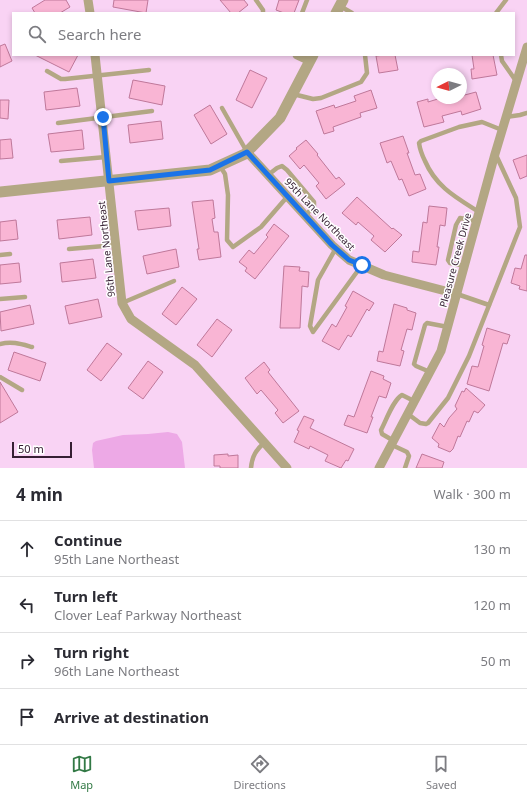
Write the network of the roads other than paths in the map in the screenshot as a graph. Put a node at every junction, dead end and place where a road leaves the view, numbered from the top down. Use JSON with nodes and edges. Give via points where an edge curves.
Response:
{"nodes":[{"id":1,"x":88,"y":0,"type":"edge"},
{"id":2,"x":256,"y":0,"type":"edge"},
{"id":3,"x":307,"y":0,"type":"edge"},
{"id":4,"x":506,"y":0,"type":"edge"},
{"id":5,"x":339,"y":6,"type":"edge"},
{"id":6,"x":90,"y":12,"type":"edge"},
{"id":7,"x":263,"y":12,"type":"edge"},
{"id":8,"x":302,"y":12,"type":"edge"},
{"id":9,"x":350,"y":12,"type":"edge"},
{"id":10,"x":497,"y":12,"type":"edge"},
{"id":11,"x":527,"y":47,"type":"edge"},
{"id":12,"x":95,"y":56,"type":"edge"},
{"id":13,"x":302,"y":56,"type":"edge"},
{"id":14,"x":365,"y":56,"type":"edge"},
{"id":15,"x":501,"y":56,"type":"edge"},
{"id":16,"x":312,"y":58,"type":"edge"},
{"id":17,"x":149,"y":70,"type":"dead end"},
{"id":18,"x":47,"y":71,"type":"dead end"},
{"id":19,"x":98,"y":76,"type":"junction"},
{"id":20,"x":516,"y":81,"type":"junction"},
{"id":21,"x":293,"y":94,"type":"junction"},
{"id":22,"x":222,"y":108,"type":"dead end"},
{"id":23,"x":152,"y":111,"type":"dead end"},
{"id":24,"x":527,"y":113,"type":"edge"},
{"id":25,"x":103,"y":117,"type":"junction"},
{"id":26,"x":506,"y":117,"type":"junction"},
{"id":27,"x":58,"y":123,"type":"dead end"},
{"id":28,"x":502,"y":130,"type":"junction"},
{"id":29,"x":247,"y":152,"type":"junction"},
{"id":30,"x":495,"y":154,"type":"junction"},
{"id":31,"x":106,"y":157,"type":"junction"},
{"id":32,"x":61,"y":161,"type":"dead end"},
{"id":33,"x":220,"y":165,"type":"junction"},
{"id":34,"x":268,"y":176,"type":"junction"},
{"id":35,"x":109,"y":181,"type":"junction"},
{"id":36,"x":0,"y":192,"type":"edge"},
{"id":37,"x":287,"y":197,"type":"junction"},
{"id":38,"x":305,"y":216,"type":"junction"},
{"id":39,"x":478,"y":217,"type":"junction"},
{"id":40,"x":116,"y":245,"type":"junction"},
{"id":41,"x":336,"y":248,"type":"junction"},
{"id":42,"x":69,"y":249,"type":"dead end"},
{"id":43,"x":10,"y":254,"type":"dead end"},
{"id":44,"x":0,"y":255,"type":"edge"},
{"id":45,"x":362,"y":265,"type":"junction"},
{"id":46,"x":465,"y":266,"type":"junction"},
{"id":47,"x":174,"y":281,"type":"dead end"},
{"id":48,"x":457,"y":294,"type":"junction"},
{"id":49,"x":25,"y":297,"type":"dead end"},
{"id":50,"x":0,"y":299,"type":"edge"},
{"id":51,"x":122,"y":303,"type":"junction"},
{"id":52,"x":489,"y":304,"type":"junction"},
{"id":53,"x":448,"y":327,"type":"junction"},
{"id":54,"x":0,"y":344,"type":"edge"},
{"id":55,"x":32,"y":347,"type":"dead end"},
{"id":56,"x":430,"y":372,"type":"junction"},
{"id":57,"x":0,"y":377,"type":"edge"},
{"id":58,"x":22,"y":390,"type":"dead end"},
{"id":59,"x":415,"y":401,"type":"junction"},
{"id":60,"x":408,"y":414,"type":"junction"},
{"id":61,"x":264,"y":442,"type":"junction"},
{"id":62,"x":393,"y":443,"type":"junction"},
{"id":63,"x":251,"y":468,"type":"edge"},
{"id":64,"x":287,"y":468,"type":"edge"},
{"id":65,"x":380,"y":468,"type":"edge"},
{"id":66,"x":406,"y":468,"type":"edge"}],
"edges":[{"from":1,"to":6,"type":"street"},
{"from":2,"to":7,"type":"lane"},
{"from":3,"to":8,"type":"lane"},
{"from":4,"to":10,"type":"lane"},
{"from":5,"to":9,"type":"lane"},
{"from":11,"to":20,"type":"street","name":"Pleasure Creek Drive"},
{"from":12,"to":19,"type":"street","name":"96th Lane Northeast"},
{"from":13,"to":16,"type":"street"},
{"from":14,"to":21,"type":"lane","via":[[367,73],[361,82],[321,98],[312,99]]},
{"from":15,"to":20,"type":"lane"},
{"from":16,"to":21,"type":"street"},
{"from":17,"to":19,"type":"lane"},
{"from":18,"to":19,"type":"lane","via":[[61,79]]},
{"from":19,"to":25,"type":"street","name":"96th Lane Northeast"},
{"from":20,"to":26,"type":"street","name":"Pleasure Creek Drive"},
{"from":21,"to":29,"type":"street","via":[[280,118]]},
{"from":22,"to":29,"type":"lane"},
{"from":23,"to":25,"type":"lane"},
{"from":24,"to":26,"type":"lane"},
{"from":25,"to":27,"type":"lane"},
{"from":25,"to":31,"type":"street","name":"96th Lane Northeast"},
{"from":26,"to":28,"type":"street","name":"Pleasure Creek Drive"},
{"from":28,"to":30,"type":"street","name":"Pleasure Creek Drive"},
{"from":28,"to":39,"type":"lane","via":[[482,122],[459,127],[419,143],[434,178]]},
{"from":29,"to":33,"type":"street"},
{"from":29,"to":34,"type":"street","name":"95th Lane Northeast"},
{"from":30,"to":39,"type":"street","name":"Pleasure Creek Drive"},
{"from":30,"to":52,"type":"lane","via":[[516,198],[520,227]]},
{"from":31,"to":32,"type":"lane"},
{"from":31,"to":35,"type":"street","name":"96th Lane Northeast"},
{"from":33,"to":35,"type":"street","via":[[210,170]]},
{"from":33,"to":37,"type":"lane","via":[[225,174],[228,194],[227,240],[233,247],[261,227]]},
{"from":34,"to":37,"type":"street","name":"95th Lane Northeast"},
{"from":34,"to":38,"type":"lane","via":[[282,166],[287,170],[314,202],[314,206]]},
{"from":35,"to":36,"type":"street"},
{"from":35,"to":40,"type":"street","name":"96th Lane Northeast"},
{"from":37,"to":38,"type":"street","name":"95th Lane Northeast"},
{"from":38,"to":41,"type":"street","name":"95th Lane Northeast"},
{"from":39,"to":46,"type":"street","name":"Pleasure Creek Drive"},
{"from":39,"to":46,"type":"lane","via":[[460,218],[456,225],[448,260],[450,263]]},
{"from":40,"to":42,"type":"lane"},
{"from":40,"to":51,"type":"street","name":"96th Lane Northeast"},
{"from":41,"to":45,"type":"street","name":"95th Lane Northeast","via":[[349,260]]},
{"from":41,"to":45,"type":"lane","via":[[318,280],[310,326],[313,332]]},
{"from":43,"to":44,"type":"lane"},
{"from":45,"to":48,"type":"street","name":"95th Lane Northeast","via":[[384,275]]},
{"from":46,"to":48,"type":"street","name":"Pleasure Creek Drive"},
{"from":47,"to":51,"type":"lane"},
{"from":48,"to":52,"type":"lane"},
{"from":48,"to":53,"type":"street","name":"Pleasure Creek Drive"},
{"from":49,"to":50,"type":"lane"},
{"from":51,"to":61,"type":"street","name":"96th Lane Northeast","via":[[131,319],[195,365]]},
{"from":52,"to":60,"type":"lane","via":[[469,356],[448,398],[428,424],[420,423]]},
{"from":53,"to":56,"type":"street","name":"Pleasure Creek Drive","via":[[441,351]]},
{"from":53,"to":56,"type":"lane","via":[[428,323],[425,325],[414,364]]},
{"from":54,"to":55,"type":"lane","via":[[16,342]]},
{"from":56,"to":59,"type":"street","name":"Pleasure Creek Drive"},
{"from":57,"to":58,"type":"lane"},
{"from":59,"to":60,"type":"street","name":"Pleasure Creek Drive"},
{"from":59,"to":62,"type":"lane","via":[[402,395],[392,408],[381,430]]},
{"from":60,"to":62,"type":"street","name":"Pleasure Creek Drive"},
{"from":61,"to":63,"type":"lane","via":[[256,451]]},
{"from":61,"to":64,"type":"street","name":"96th Lane Northeast"},
{"from":62,"to":65,"type":"street","name":"Pleasure Creek Drive"},
{"from":62,"to":66,"type":"lane","via":[[407,452],[409,456]]}]}
